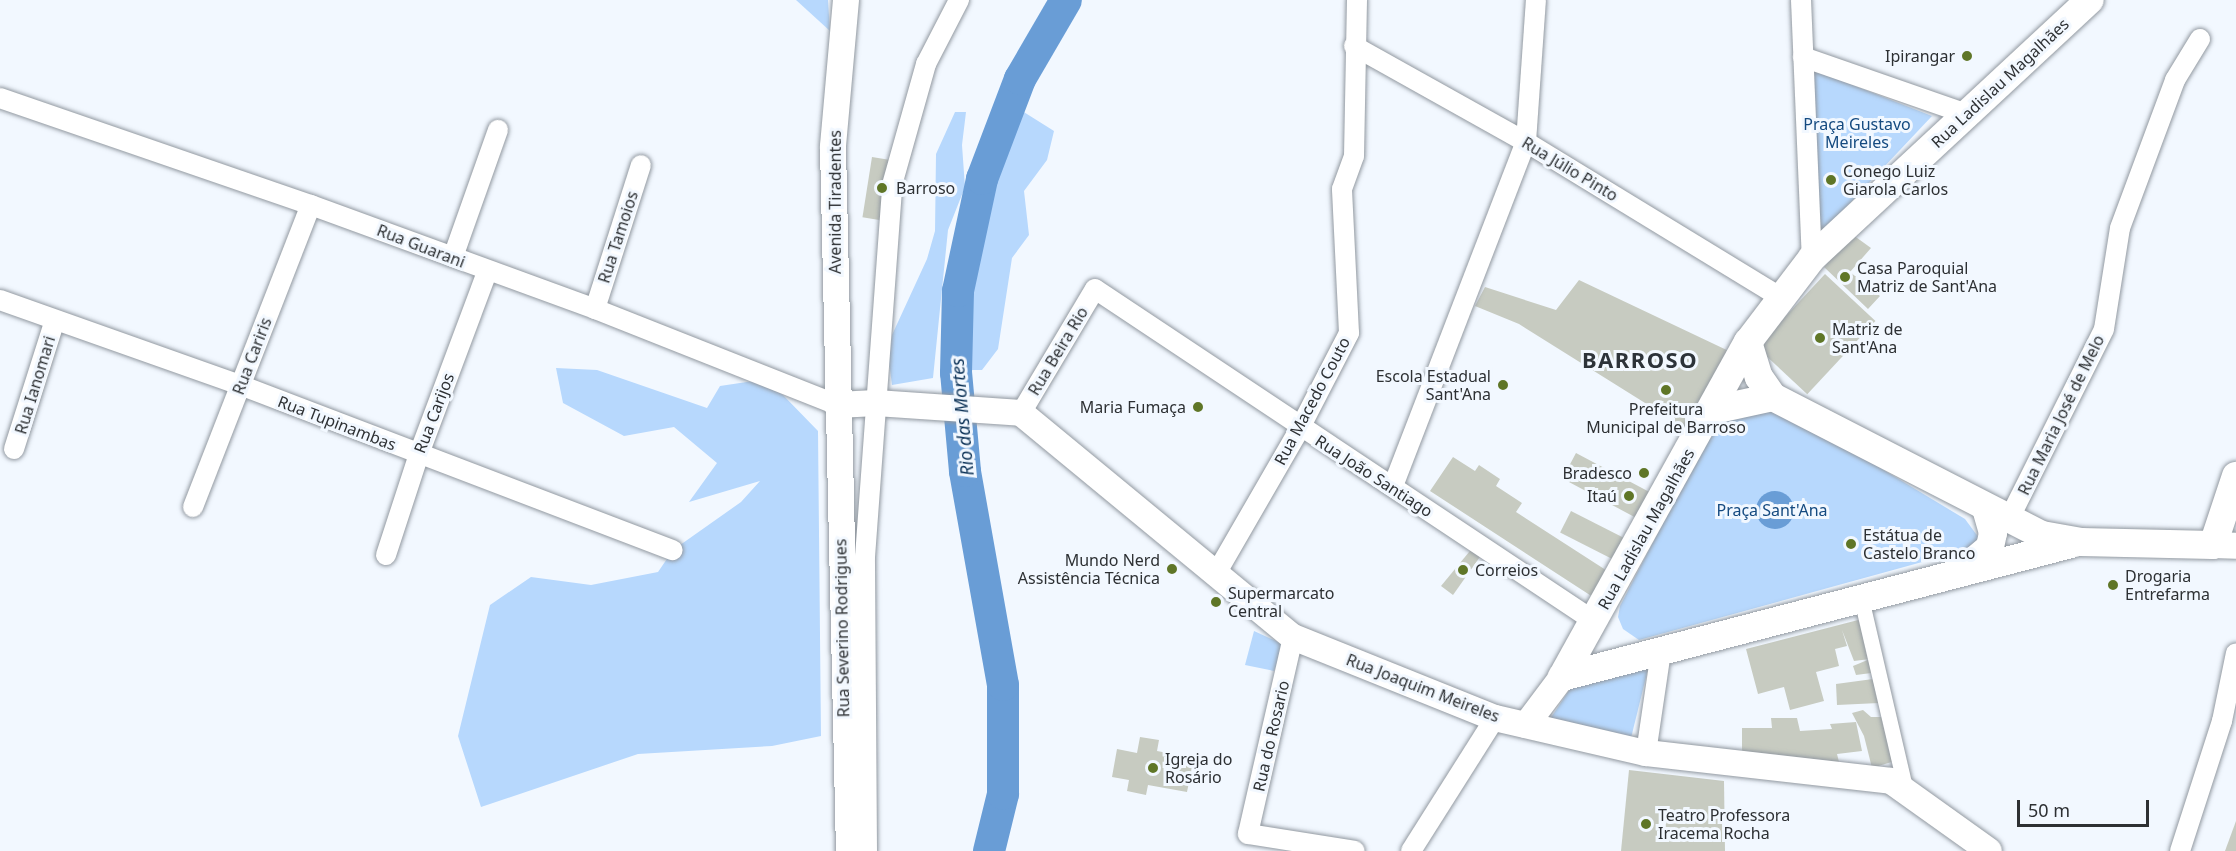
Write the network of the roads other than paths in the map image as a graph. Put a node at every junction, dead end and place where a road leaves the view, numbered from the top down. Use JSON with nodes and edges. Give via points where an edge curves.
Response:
{"nodes":[{"id":1,"x":846,"y":0,"type":"edge"},
{"id":2,"x":959,"y":0,"type":"edge"},
{"id":3,"x":1358,"y":0,"type":"edge"},
{"id":4,"x":1536,"y":0,"type":"edge"},
{"id":5,"x":1801,"y":0,"type":"edge"},
{"id":6,"x":2090,"y":0,"type":"edge"},
{"id":7,"x":2200,"y":39,"type":"dead end"},
{"id":8,"x":1354,"y":46,"type":"junction"},
{"id":9,"x":1803,"y":57,"type":"junction"},
{"id":10,"x":0,"y":98,"type":"edge"},
{"id":11,"x":1967,"y":114,"type":"junction"},
{"id":12,"x":498,"y":130,"type":"dead end"},
{"id":13,"x":1526,"y":142,"type":"junction"},
{"id":14,"x":641,"y":165,"type":"dead end"},
{"id":15,"x":311,"y":205,"type":"junction"},
{"id":16,"x":453,"y":257,"type":"junction"},
{"id":17,"x":1812,"y":258,"type":"junction"},
{"id":18,"x":487,"y":272,"type":"junction"},
{"id":19,"x":1095,"y":289,"type":"joint"},
{"id":20,"x":1782,"y":298,"type":"junction"},
{"id":21,"x":0,"y":300,"type":"edge"},
{"id":22,"x":595,"y":309,"type":"junction"},
{"id":23,"x":55,"y":320,"type":"junction"},
{"id":24,"x":1748,"y":342,"type":"junction"},
{"id":25,"x":240,"y":385,"type":"junction"},
{"id":26,"x":1773,"y":397,"type":"junction"},
{"id":27,"x":876,"y":403,"type":"junction"},
{"id":28,"x":837,"y":405,"type":"junction"},
{"id":29,"x":1713,"y":410,"type":"junction"},
{"id":30,"x":1021,"y":413,"type":"junction"},
{"id":31,"x":1300,"y":429,"type":"junction"},
{"id":32,"x":15,"y":449,"type":"dead end"},
{"id":33,"x":419,"y":454,"type":"junction"},
{"id":34,"x":2236,"y":476,"type":"edge"},
{"id":35,"x":1393,"y":486,"type":"junction"},
{"id":36,"x":193,"y":507,"type":"dead end"},
{"id":37,"x":1998,"y":514,"type":"junction"},
{"id":38,"x":2081,"y":542,"type":"junction"},
{"id":39,"x":2225,"y":545,"type":"edge"},
{"id":40,"x":673,"y":550,"type":"dead end"},
{"id":41,"x":386,"y":555,"type":"dead end"},
{"id":42,"x":1962,"y":571,"type":"junction"},
{"id":43,"x":1217,"y":572,"type":"junction"},
{"id":44,"x":1861,"y":598,"type":"junction"},
{"id":45,"x":1594,"y":621,"type":"junction"},
{"id":46,"x":1293,"y":637,"type":"junction"},
{"id":47,"x":1661,"y":652,"type":"junction"},
{"id":48,"x":2236,"y":653,"type":"edge"},
{"id":49,"x":1562,"y":677,"type":"junction"},
{"id":50,"x":1495,"y":718,"type":"junction"},
{"id":51,"x":1526,"y":725,"type":"junction"},
{"id":52,"x":1646,"y":753,"type":"junction"},
{"id":53,"x":1906,"y":792,"type":"junction"},
{"id":54,"x":849,"y":851,"type":"edge"},
{"id":55,"x":867,"y":851,"type":"edge"},
{"id":56,"x":1355,"y":851,"type":"edge"},
{"id":57,"x":1411,"y":851,"type":"edge"},
{"id":58,"x":1989,"y":851,"type":"edge"},
{"id":59,"x":2180,"y":851,"type":"edge"}],
"edges":[{"from":1,"to":28,"type":"street","name":"Avenida Tiradentes","via":[[833,147]]},
{"from":2,"to":27,"type":"street","via":[[926,64],[892,185]]},
{"from":3,"to":8,"type":"street","name":"Rua Macedo Couto"},
{"from":4,"to":13,"type":"street"},
{"from":5,"to":9,"type":"street"},
{"from":6,"to":11,"type":"main road","name":"Rua Ladislau Magalhães"},
{"from":7,"to":37,"type":"street","name":"Rua Maria José de Melo","via":[[2175,80],[2121,228],[2104,329]]},
{"from":8,"to":13,"type":"street","name":"Rua Júlio Pinto"},
{"from":8,"to":31,"type":"street","name":"Rua Macedo Couto","via":[[1354,156],[1342,189],[1349,333]]},
{"from":9,"to":11,"type":"street"},
{"from":9,"to":17,"type":"street"},
{"from":10,"to":15,"type":"street","name":"Rua Guarani"},
{"from":11,"to":17,"type":"main road","name":"Rua Ladislau Magalhães"},
{"from":12,"to":16,"type":"street"},
{"from":13,"to":20,"type":"street","name":"Rua Júlio Pinto"},
{"from":13,"to":35,"type":"street"},
{"from":14,"to":22,"type":"street","name":"Rua Tamoios"},
{"from":15,"to":16,"type":"street","name":"Rua Guarani"},
{"from":15,"to":25,"type":"street","name":"Rua Cariris"},
{"from":16,"to":18,"type":"street","name":"Rua Guarani"},
{"from":17,"to":20,"type":"main road","name":"Rua Ladislau Magalhães"},
{"from":18,"to":22,"type":"street","name":"Rua Guarani"},
{"from":18,"to":33,"type":"street","name":"Rua Carijos"},
{"from":19,"to":30,"type":"street","name":"Rua Beira Rio"},
{"from":19,"to":31,"type":"street","name":"Rua João Santiago"},
{"from":20,"to":24,"type":"main road","name":"Rua Ladislau Magalhães"},
{"from":21,"to":23,"type":"street","name":"Rua Tupinambas"},
{"from":22,"to":28,"type":"street","name":"Rua Guarani"},
{"from":23,"to":25,"type":"street","name":"Rua Tupinambas"},
{"from":23,"to":32,"type":"street","name":"Rua Ianomari"},
{"from":24,"to":26,"type":"main road","via":[[1759,377]]},
{"from":24,"to":29,"type":"main road","name":"Rua Ladislau Magalhães"},
{"from":25,"to":33,"type":"street","name":"Rua Tupinambas"},
{"from":25,"to":36,"type":"street","name":"Rua Cariris"},
{"from":26,"to":29,"type":"main road"},
{"from":26,"to":37,"type":"main road"},
{"from":27,"to":28,"type":"street"},
{"from":27,"to":30,"type":"street"},
{"from":27,"to":55,"type":"street","via":[[866,557]]},
{"from":28,"to":54,"type":"street","name":"Rua Severino Rodrigues"},
{"from":29,"to":45,"type":"main road","name":"Rua Ladislau Magalhães"},
{"from":30,"to":43,"type":"street","name":"Rua Joaquim Meireles"},
{"from":31,"to":35,"type":"street","name":"Rua João Santiago"},
{"from":31,"to":43,"type":"street","name":"Rua Macedo Couto"},
{"from":33,"to":40,"type":"street","name":"Rua Tupinambas"},
{"from":33,"to":41,"type":"street","name":"Rua Carijos"},
{"from":34,"to":39,"type":"main road"},
{"from":35,"to":45,"type":"street","name":"Rua João Santiago"},
{"from":37,"to":38,"type":"main road","via":[[2042,535]]},
{"from":37,"to":42,"type":"main road","via":[[1990,548]]},
{"from":38,"to":39,"type":"main road"},
{"from":38,"to":42,"type":"main road"},
{"from":42,"to":44,"type":"main road"},
{"from":43,"to":46,"type":"street","name":"Rua Joaquim Meireles"},
{"from":44,"to":47,"type":"main road"},
{"from":44,"to":53,"type":"street"},
{"from":45,"to":49,"type":"main road","name":"Rua Ladislau Magalhães"},
{"from":46,"to":50,"type":"street","name":"Rua Joaquim Meireles"},
{"from":46,"to":56,"type":"street","name":"Rua do Rosario","via":[[1248,834]]},
{"from":47,"to":49,"type":"main road"},
{"from":47,"to":52,"type":"street"},
{"from":48,"to":59,"type":"street","via":[[2222,721]]},
{"from":49,"to":51,"type":"street","name":"Rua Ladislau Magalhães"},
{"from":50,"to":51,"type":"street","name":"Rua Joaquim Meireles"},
{"from":50,"to":57,"type":"street"},
{"from":51,"to":52,"type":"street","name":"Rua Joaquim Meireles"},
{"from":52,"to":53,"type":"street","name":"Rua Joaquim Meireles","via":[[1891,781]]},
{"from":53,"to":58,"type":"street","name":"Rua Joaquim Meireles"}]}
